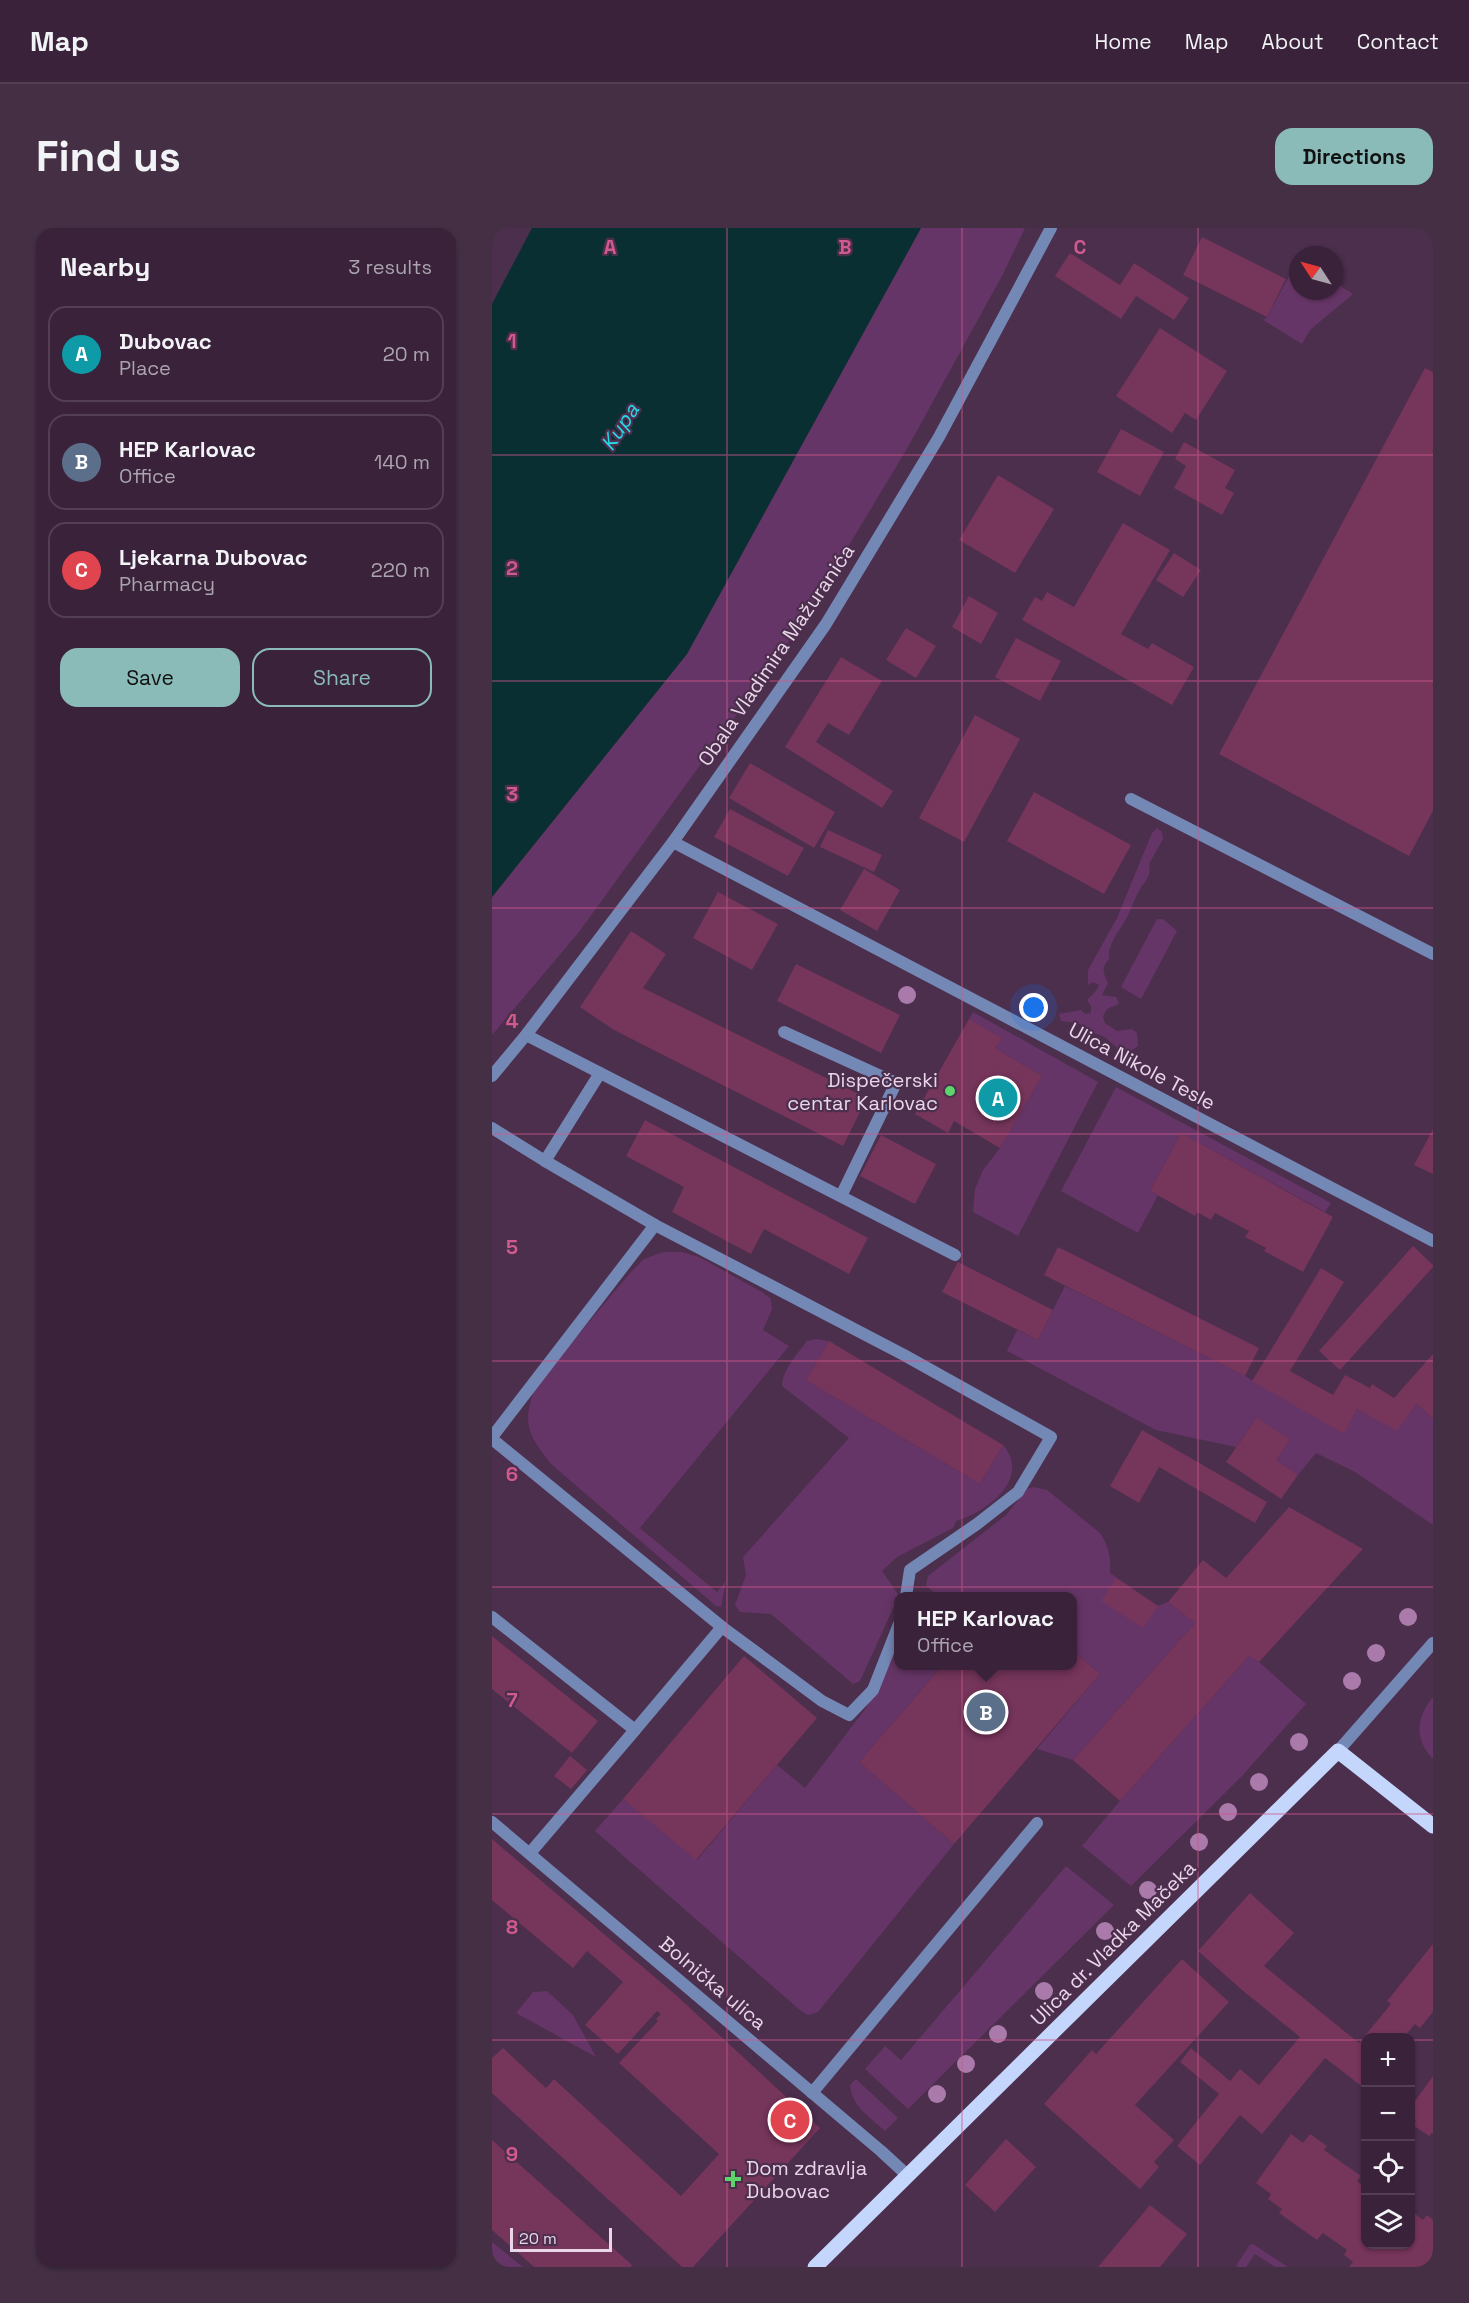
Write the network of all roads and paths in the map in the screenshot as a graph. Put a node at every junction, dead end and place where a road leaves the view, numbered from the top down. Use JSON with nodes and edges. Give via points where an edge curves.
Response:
{"nodes":[{"id":1,"x":1051,"y":228,"type":"edge"},
{"id":2,"x":1131,"y":800,"type":"dead end"},
{"id":3,"x":673,"y":842,"type":"junction"},
{"id":4,"x":1433,"y":954,"type":"edge"},
{"id":5,"x":784,"y":1032,"type":"dead end"},
{"id":6,"x":526,"y":1035,"type":"junction"},
{"id":7,"x":600,"y":1073,"type":"junction"},
{"id":8,"x":492,"y":1076,"type":"edge"},
{"id":9,"x":492,"y":1128,"type":"edge"},
{"id":10,"x":545,"y":1161,"type":"junction"},
{"id":11,"x":841,"y":1196,"type":"junction"},
{"id":12,"x":655,"y":1225,"type":"junction"},
{"id":13,"x":1433,"y":1241,"type":"edge"},
{"id":14,"x":955,"y":1255,"type":"dead end"},
{"id":15,"x":492,"y":1438,"type":"edge"},
{"id":16,"x":907,"y":1592,"type":"edge"},
{"id":17,"x":492,"y":1617,"type":"edge"},
{"id":18,"x":722,"y":1627,"type":"junction"},
{"id":19,"x":894,"y":1637,"type":"edge"},
{"id":20,"x":1433,"y":1643,"type":"edge"},
{"id":21,"x":635,"y":1730,"type":"junction"},
{"id":22,"x":1338,"y":1751,"type":"junction"},
{"id":23,"x":492,"y":1822,"type":"edge"},
{"id":24,"x":1037,"y":1823,"type":"dead end"},
{"id":25,"x":1433,"y":1826,"type":"edge"},
{"id":26,"x":530,"y":1853,"type":"junction"},
{"id":27,"x":812,"y":2093,"type":"junction"},
{"id":28,"x":907,"y":2175,"type":"junction"},
{"id":29,"x":815,"y":2267,"type":"edge"}],
"edges":[{"from":1,"to":3,"type":"street","name":"Obala Vladimira Mažuranića","via":[[939,437],[825,624]]},
{"from":2,"to":4,"type":"street"},
{"from":3,"to":6,"type":"street","name":"Obala Vladimira Mažuranića"},
{"from":3,"to":13,"type":"street","name":"Ulica Nikole Tesle"},
{"from":5,"to":11,"type":"street","via":[[896,1083]]},
{"from":6,"to":7,"type":"street"},
{"from":6,"to":8,"type":"street","name":"Obala Vladimira Mažuranića"},
{"from":7,"to":10,"type":"street"},
{"from":7,"to":11,"type":"street"},
{"from":9,"to":10,"type":"street"},
{"from":10,"to":12,"type":"street"},
{"from":11,"to":14,"type":"street"},
{"from":12,"to":15,"type":"street"},
{"from":12,"to":16,"type":"street","via":[[904,1354],[1051,1437],[1018,1492],[910,1570]]},
{"from":15,"to":18,"type":"street"},
{"from":17,"to":21,"type":"street"},
{"from":18,"to":19,"type":"street","via":[[822,1701],[849,1715],[873,1690]]},
{"from":18,"to":21,"type":"street"},
{"from":20,"to":22,"type":"street","name":"Ulica dr. Vladka Mačeka"},
{"from":21,"to":26,"type":"street"},
{"from":22,"to":25,"type":"main road"},
{"from":22,"to":28,"type":"main road","name":"Ulica dr. Vladka Mačeka"},
{"from":23,"to":26,"type":"street","name":"Bolnička ulica"},
{"from":24,"to":27,"type":"street"},
{"from":26,"to":27,"type":"street","name":"Bolnička ulica"},
{"from":27,"to":28,"type":"street","name":"Bolnička ulica"},
{"from":28,"to":29,"type":"main road","name":"Ulica dr. Vladka Mačeka"}]}
